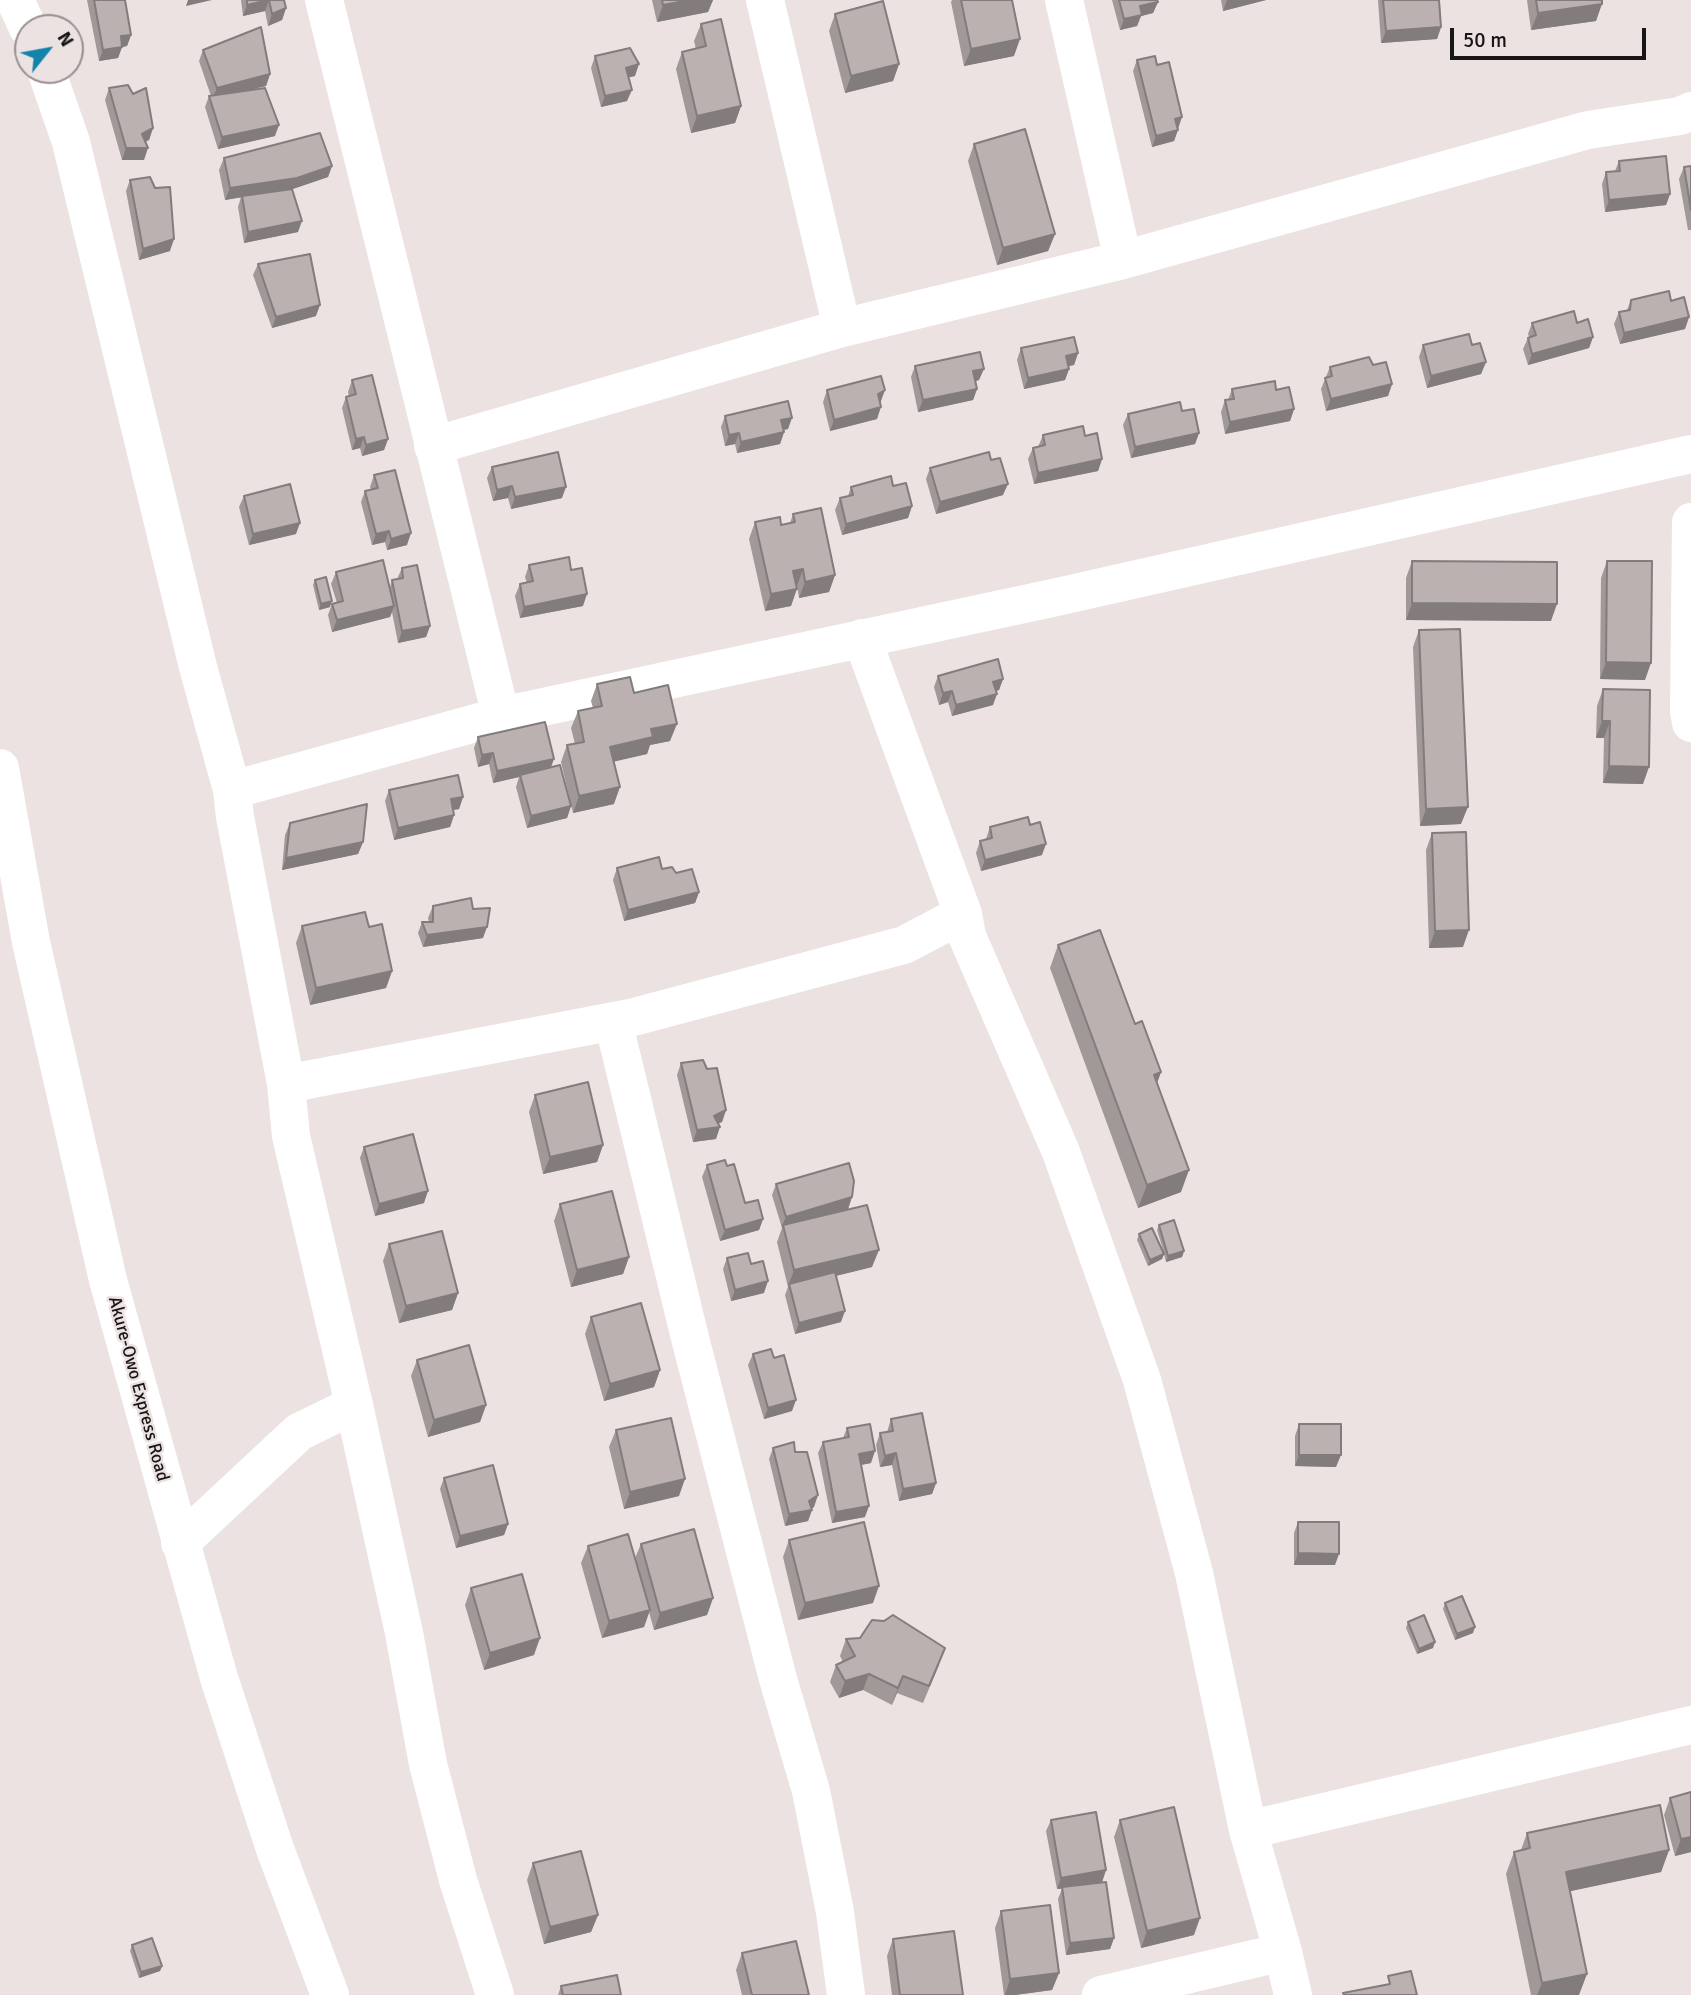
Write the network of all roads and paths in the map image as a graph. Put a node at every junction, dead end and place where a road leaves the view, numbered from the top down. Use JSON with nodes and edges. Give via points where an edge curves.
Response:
{"nodes":[{"id":1,"x":324,"y":0,"type":"edge"},
{"id":2,"x":765,"y":0,"type":"edge"},
{"id":3,"x":1064,"y":0,"type":"edge"},
{"id":4,"x":51,"y":84,"type":"edge"},
{"id":5,"x":1691,"y":111,"type":"edge"},
{"id":6,"x":1123,"y":260,"type":"junction"},
{"id":7,"x":842,"y":328,"type":"junction"},
{"id":8,"x":433,"y":446,"type":"junction"},
{"id":9,"x":1691,"y":454,"type":"edge"},
{"id":10,"x":1691,"y":522,"type":"edge"},
{"id":11,"x":862,"y":638,"type":"junction"},
{"id":12,"x":501,"y":716,"type":"junction"},
{"id":13,"x":1691,"y":723,"type":"edge"},
{"id":14,"x":0,"y":768,"type":"edge"},
{"id":15,"x":232,"y":790,"type":"junction"},
{"id":16,"x":963,"y":914,"type":"junction"},
{"id":17,"x":612,"y":1021,"type":"junction"},
{"id":18,"x":286,"y":1084,"type":"junction"},
{"id":19,"x":354,"y":1405,"type":"junction"},
{"id":20,"x":180,"y":1543,"type":"junction"},
{"id":21,"x":1691,"y":1725,"type":"edge"},
{"id":22,"x":1248,"y":1830,"type":"junction"},
{"id":23,"x":1283,"y":1952,"type":"junction"},
{"id":24,"x":330,"y":1995,"type":"edge"},
{"id":25,"x":495,"y":1995,"type":"edge"},
{"id":26,"x":845,"y":1995,"type":"edge"},
{"id":27,"x":1101,"y":1995,"type":"edge"},
{"id":28,"x":1293,"y":1995,"type":"edge"}],
"edges":[{"from":1,"to":8,"type":"main road"},
{"from":2,"to":7,"type":"main road"},
{"from":3,"to":6,"type":"main road"},
{"from":4,"to":15,"type":"main road","via":[[71,142]]},
{"from":5,"to":6,"type":"main road","via":[[1588,130]]},
{"from":6,"to":7,"type":"main road"},
{"from":7,"to":8,"type":"main road"},
{"from":8,"to":12,"type":"main road"},
{"from":9,"to":11,"type":"main road"},
{"from":10,"to":13,"type":"main road"},
{"from":11,"to":12,"type":"main road"},
{"from":11,"to":16,"type":"main road"},
{"from":12,"to":15,"type":"main road"},
{"from":14,"to":20,"type":"main road","name":"Akure-Owo Express Road","via":[[31,942],[70,1119],[108,1280]]},
{"from":15,"to":18,"type":"main road"},
{"from":16,"to":17,"type":"main road","via":[[905,945]]},
{"from":16,"to":22,"type":"main road","via":[[967,936],[1061,1152],[1142,1380],[1194,1573]]},
{"from":17,"to":18,"type":"main road"},
{"from":17,"to":26,"type":"main road","via":[[778,1679],[811,1791],[835,1912]]},
{"from":18,"to":19,"type":"main road","via":[[291,1136]]},
{"from":19,"to":20,"type":"main road","via":[[299,1432]]},
{"from":19,"to":25,"type":"main road","via":[[428,1764],[458,1880]]},
{"from":20,"to":24,"type":"main road","name":"Akure-Owo Express Road","via":[[271,1836]]},
{"from":21,"to":22,"type":"main road"},
{"from":22,"to":23,"type":"main road"},
{"from":23,"to":27,"type":"main road"},
{"from":23,"to":28,"type":"main road"}]}
